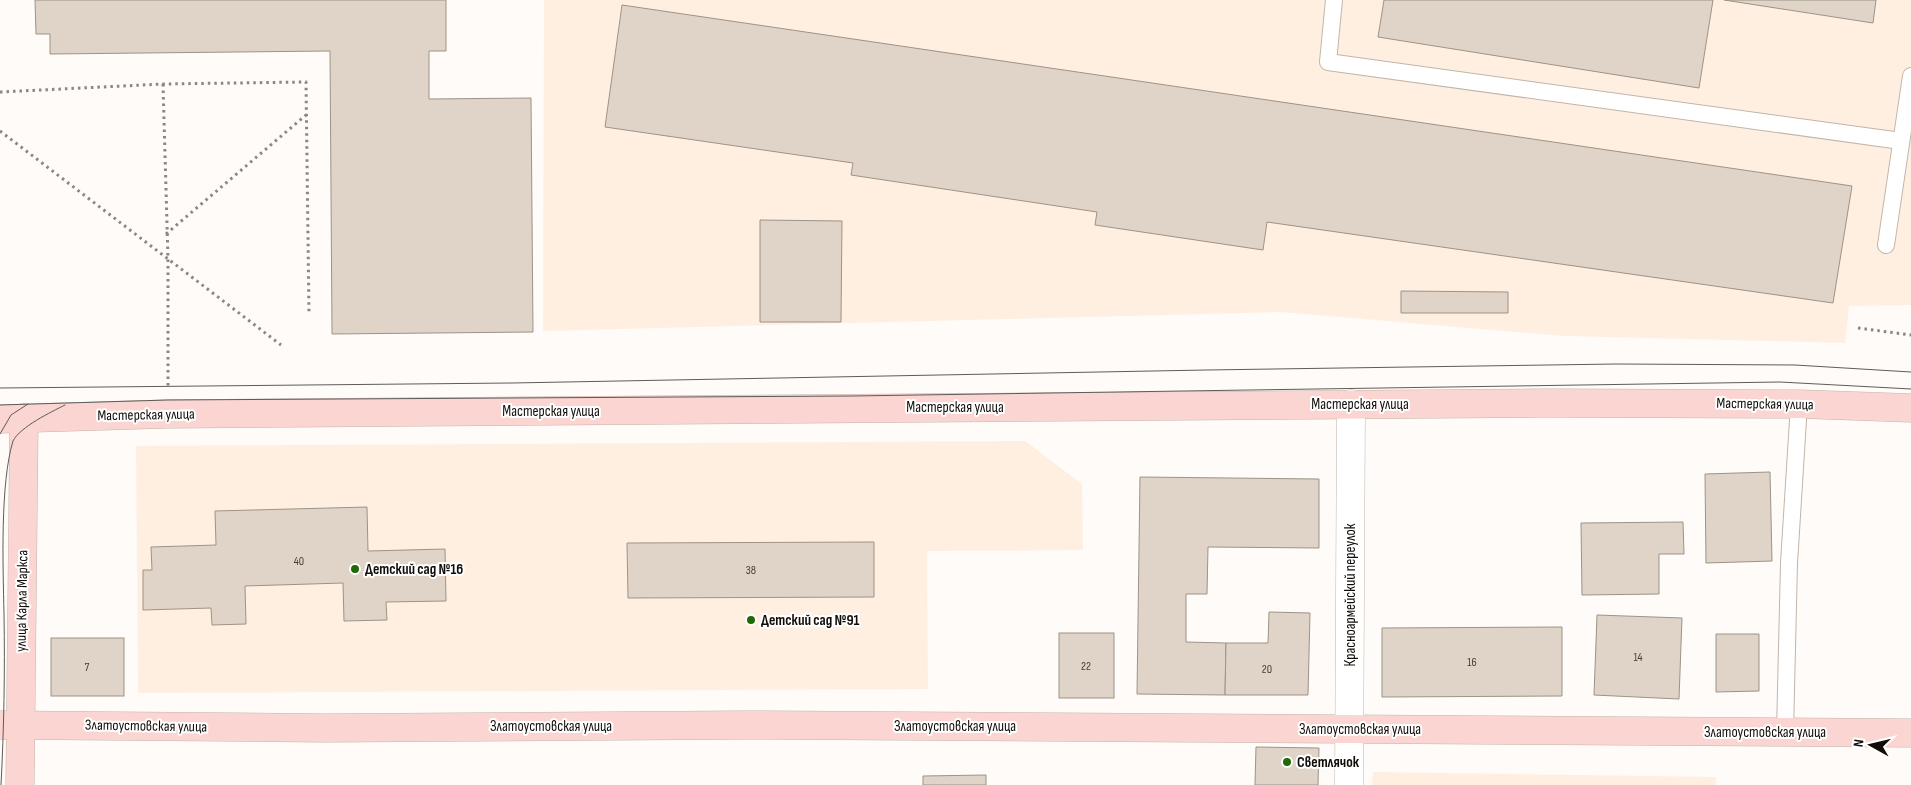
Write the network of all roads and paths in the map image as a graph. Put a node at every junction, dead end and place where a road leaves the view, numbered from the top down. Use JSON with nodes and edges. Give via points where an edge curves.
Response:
{"nodes":[{"id":1,"x":1334,"y":0,"type":"edge"},
{"id":2,"x":1911,"y":76,"type":"edge"},
{"id":3,"x":163,"y":84,"type":"junction"},
{"id":4,"x":0,"y":92,"type":"edge"},
{"id":5,"x":307,"y":115,"type":"junction"},
{"id":6,"x":0,"y":131,"type":"edge"},
{"id":7,"x":1901,"y":141,"type":"junction"},
{"id":8,"x":166,"y":234,"type":"junction"},
{"id":9,"x":1886,"y":244,"type":"dead end"},
{"id":10,"x":168,"y":259,"type":"junction"},
{"id":11,"x":309,"y":315,"type":"dead end"},
{"id":12,"x":1858,"y":328,"type":"dead end"},
{"id":13,"x":1911,"y":335,"type":"edge"},
{"id":14,"x":281,"y":345,"type":"dead end"},
{"id":15,"x":1351,"y":404,"type":"junction"},
{"id":16,"x":1799,"y":404,"type":"junction"},
{"id":17,"x":1911,"y":408,"type":"edge"},
{"id":18,"x":166,"y":414,"type":"junction"},
{"id":19,"x":12,"y":418,"type":"edge"},
{"id":20,"x":11,"y":725,"type":"edge"},
{"id":21,"x":1350,"y":728,"type":"junction"},
{"id":22,"x":1785,"y":732,"type":"junction"},
{"id":23,"x":1911,"y":733,"type":"edge"},
{"id":24,"x":20,"y":785,"type":"edge"},
{"id":25,"x":1348,"y":785,"type":"edge"}],
"edges":[{"from":1,"to":7,"type":"lane","via":[[1328,62]]},
{"from":2,"to":7,"type":"lane"},
{"from":3,"to":4,"type":"path"},
{"from":3,"to":5,"type":"path","via":[[306,82]]},
{"from":3,"to":8,"type":"path"},
{"from":5,"to":8,"type":"path"},
{"from":5,"to":11,"type":"path"},
{"from":6,"to":10,"type":"path"},
{"from":7,"to":9,"type":"lane"},
{"from":8,"to":10,"type":"path"},
{"from":10,"to":14,"type":"path"},
{"from":10,"to":18,"type":"path"},
{"from":12,"to":13,"type":"path"},
{"from":15,"to":16,"type":"main road","name":"Мастерская улица"},
{"from":15,"to":18,"type":"main road","name":"Мастерская улица"},
{"from":15,"to":21,"type":"street","name":"Красноармейский переулок"},
{"from":16,"to":17,"type":"main road","name":"Мастерская улица"},
{"from":16,"to":22,"type":"lane","via":[[1789,563]]},
{"from":18,"to":19,"type":"main road","name":"Мастерская улица"},
{"from":19,"to":20,"type":"main road","name":"улица Карла Маркса"},
{"from":20,"to":21,"type":"main road","name":"Златоустовская улица"},
{"from":20,"to":24,"type":"main road","name":"улица Карла Маркса"},
{"from":21,"to":22,"type":"main road","name":"Златоустовская улица"},
{"from":21,"to":25,"type":"street","name":"Красноармейский переулок"},
{"from":22,"to":23,"type":"main road","name":"Златоустовская улица"}]}
